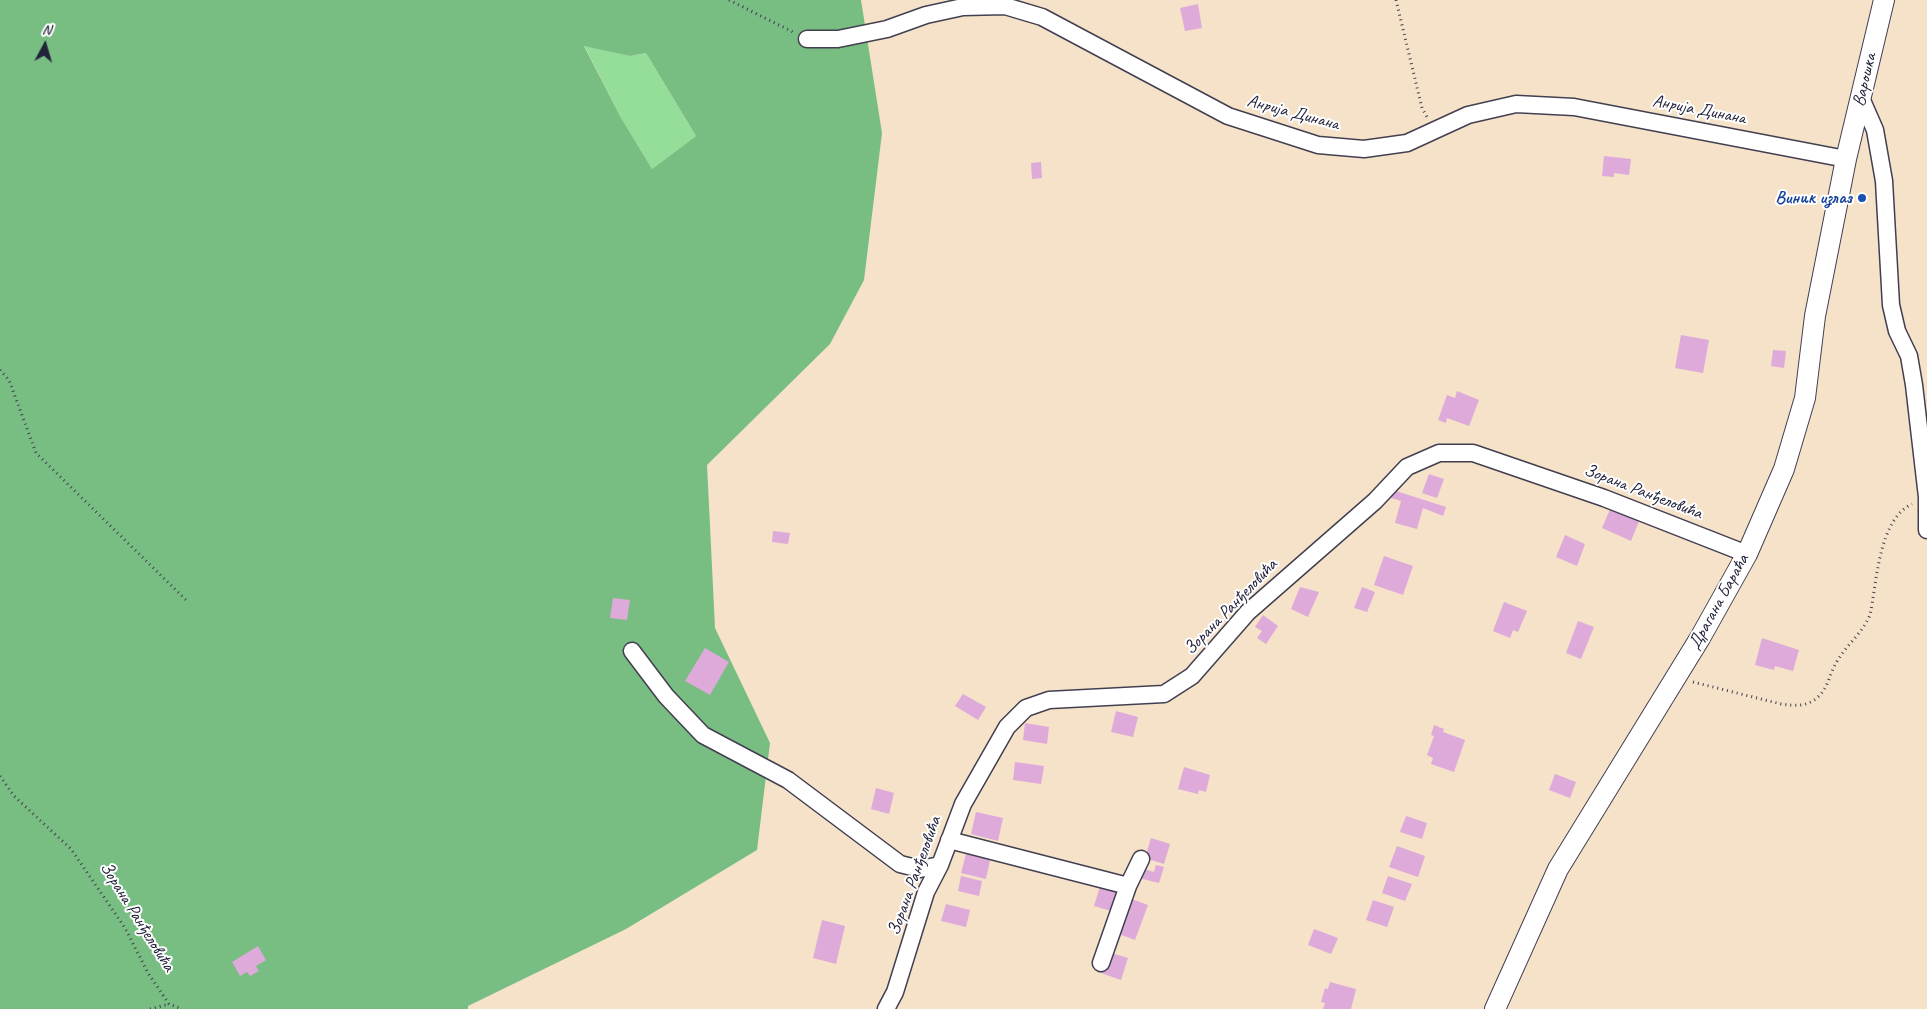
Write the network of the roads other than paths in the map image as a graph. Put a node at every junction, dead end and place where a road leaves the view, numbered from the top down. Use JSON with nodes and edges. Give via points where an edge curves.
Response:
{"nodes":[{"id":1,"x":1884,"y":0,"type":"edge"},
{"id":2,"x":807,"y":39,"type":"road end"},
{"id":3,"x":1861,"y":98,"type":"junction"},
{"id":4,"x":1846,"y":159,"type":"junction"},
{"id":5,"x":1927,"y":497,"type":"edge"},
{"id":6,"x":1927,"y":530,"type":"edge"},
{"id":7,"x":1747,"y":554,"type":"junction"},
{"id":8,"x":632,"y":651,"type":"dead end"},
{"id":9,"x":949,"y":840,"type":"junction"},
{"id":10,"x":1141,"y":859,"type":"dead end"},
{"id":11,"x":940,"y":865,"type":"junction"},
{"id":12,"x":1128,"y":886,"type":"junction"},
{"id":13,"x":1102,"y":963,"type":"dead end"},
{"id":14,"x":886,"y":1009,"type":"edge"},
{"id":15,"x":1495,"y":1009,"type":"edge"}],
"edges":[{"from":1,"to":3,"type":"street","name":"Варошка"},
{"from":2,"to":4,"type":"street","name":"Анрија Динана","via":[[838,39],[888,29],[963,6],[1005,6],[1042,17],[1228,116],[1318,145],[1364,149],[1407,143],[1468,115],[1516,104],[1574,107]]},
{"from":3,"to":4,"type":"street","name":"Варошка"},
{"from":3,"to":5,"type":"street","via":[[1875,130],[1884,181],[1891,305],[1909,356]]},
{"from":4,"to":7,"type":"street","name":"Драгана Бараћа","via":[[1814,316],[1802,407],[1784,469]]},
{"from":5,"to":6,"type":"street"},
{"from":7,"to":9,"type":"street","name":"Зорана Ранђеловића","via":[[1604,498],[1473,453],[1439,453],[1407,467],[1375,501],[1248,612],[1192,676],[1164,694],[1049,700],[1026,708],[1007,727],[963,804]]},
{"from":7,"to":15,"type":"street","name":"Драгана Бараћа","via":[[1676,678],[1558,869]]},
{"from":8,"to":11,"type":"street","via":[[666,696],[703,735],[788,780],[900,864],[920,869]]},
{"from":9,"to":11,"type":"street","name":"Зорана Ранђеловића"},
{"from":9,"to":12,"type":"street"},
{"from":10,"to":12,"type":"street"},
{"from":11,"to":14,"type":"street","name":"Зорана Ранђеловића","via":[[926,892],[895,992]]},
{"from":12,"to":13,"type":"street"}]}
